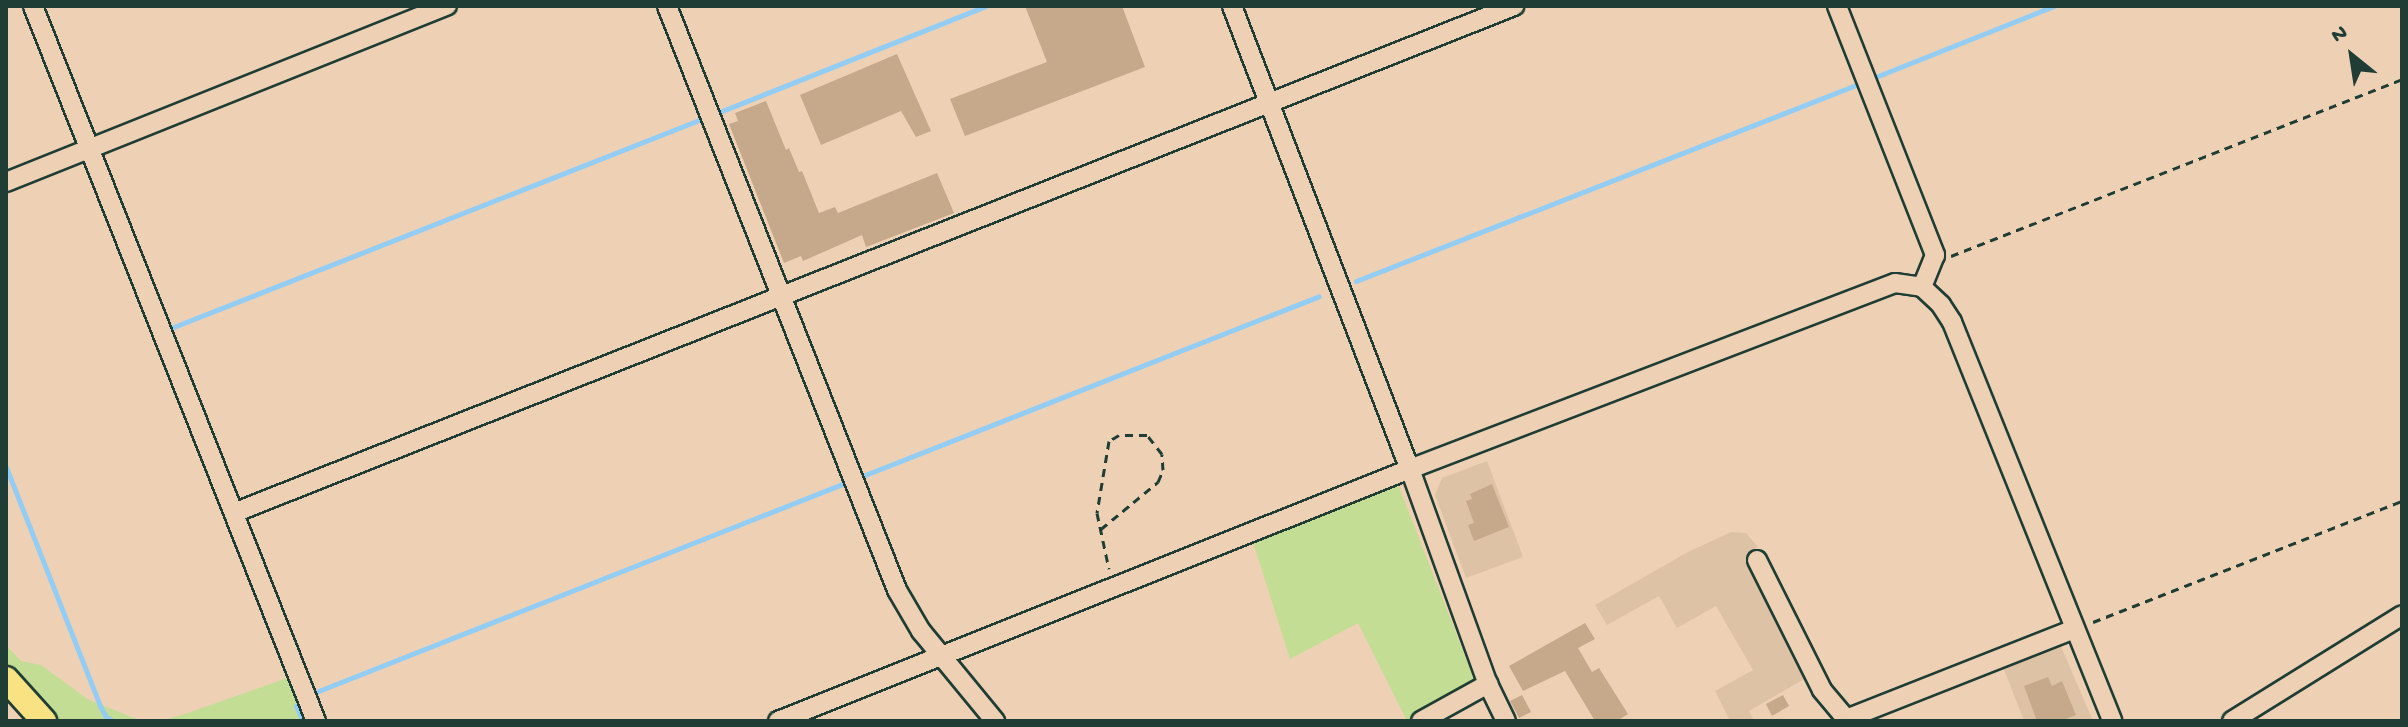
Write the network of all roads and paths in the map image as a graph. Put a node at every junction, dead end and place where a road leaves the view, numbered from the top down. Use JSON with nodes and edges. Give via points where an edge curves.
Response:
{"nodes":[{"id":1,"x":33,"y":6,"type":"edge"},
{"id":2,"x":447,"y":6,"type":"edge"},
{"id":3,"x":667,"y":6,"type":"edge"},
{"id":4,"x":1232,"y":6,"type":"edge"},
{"id":5,"x":1514,"y":6,"type":"edge"},
{"id":6,"x":1837,"y":6,"type":"edge"},
{"id":7,"x":2402,"y":79,"type":"edge"},
{"id":8,"x":1269,"y":103,"type":"junction"},
{"id":9,"x":90,"y":148,"type":"junction"},
{"id":10,"x":6,"y":182,"type":"edge"},
{"id":11,"x":1935,"y":262,"type":"junction"},
{"id":12,"x":1922,"y":287,"type":"junction"},
{"id":13,"x":782,"y":297,"type":"junction"},
{"id":14,"x":1410,"y":469,"type":"junction"},
{"id":15,"x":2402,"y":501,"type":"edge"},
{"id":16,"x":236,"y":512,"type":"junction"},
{"id":17,"x":1101,"y":529,"type":"junction"},
{"id":18,"x":1757,"y":560,"type":"dead end"},
{"id":19,"x":1116,"y":587,"type":"junction"},
{"id":20,"x":2402,"y":615,"type":"edge"},
{"id":21,"x":2074,"y":629,"type":"junction"},
{"id":22,"x":942,"y":657,"type":"junction"},
{"id":23,"x":6,"y":679,"type":"edge"},
{"id":24,"x":1488,"y":684,"type":"junction"},
{"id":25,"x":1847,"y":720,"type":"edge"},
{"id":26,"x":44,"y":721,"type":"edge"},
{"id":27,"x":316,"y":721,"type":"edge"},
{"id":28,"x":778,"y":721,"type":"edge"},
{"id":29,"x":995,"y":721,"type":"edge"},
{"id":30,"x":1421,"y":721,"type":"edge"},
{"id":31,"x":1506,"y":721,"type":"edge"},
{"id":32,"x":2112,"y":721,"type":"edge"},
{"id":33,"x":2232,"y":721,"type":"edge"}],
"edges":[{"from":1,"to":9,"type":"street"},
{"from":2,"to":9,"type":"street"},
{"from":3,"to":13,"type":"street"},
{"from":4,"to":8,"type":"street"},
{"from":5,"to":8,"type":"street"},
{"from":6,"to":11,"type":"street"},
{"from":7,"to":11,"type":"path"},
{"from":8,"to":13,"type":"street"},
{"from":8,"to":14,"type":"street"},
{"from":9,"to":10,"type":"street"},
{"from":9,"to":16,"type":"street"},
{"from":11,"to":12,"type":"street"},
{"from":12,"to":14,"type":"street","via":[[1895,283],[1868,290]]},
{"from":12,"to":21,"type":"street","via":[[1952,322]]},
{"from":13,"to":16,"type":"street"},
{"from":13,"to":22,"type":"street","via":[[897,590]]},
{"from":14,"to":19,"type":"street"},
{"from":14,"to":24,"type":"street"},
{"from":15,"to":21,"type":"path"},
{"from":16,"to":27,"type":"street"},
{"from":17,"to":17,"type":"path","via":[[1097,513],[1109,441],[1119,435],[1147,435],[1162,454],[1158,482]]},
{"from":17,"to":19,"type":"path"},
{"from":18,"to":25,"type":"street","via":[[1822,690]]},
{"from":19,"to":22,"type":"street"},
{"from":20,"to":33,"type":"street"},
{"from":21,"to":25,"type":"street"},
{"from":21,"to":32,"type":"street"},
{"from":22,"to":28,"type":"street"},
{"from":22,"to":29,"type":"street"},
{"from":23,"to":26,"type":"main road"},
{"from":24,"to":30,"type":"street"},
{"from":24,"to":31,"type":"street"}]}
